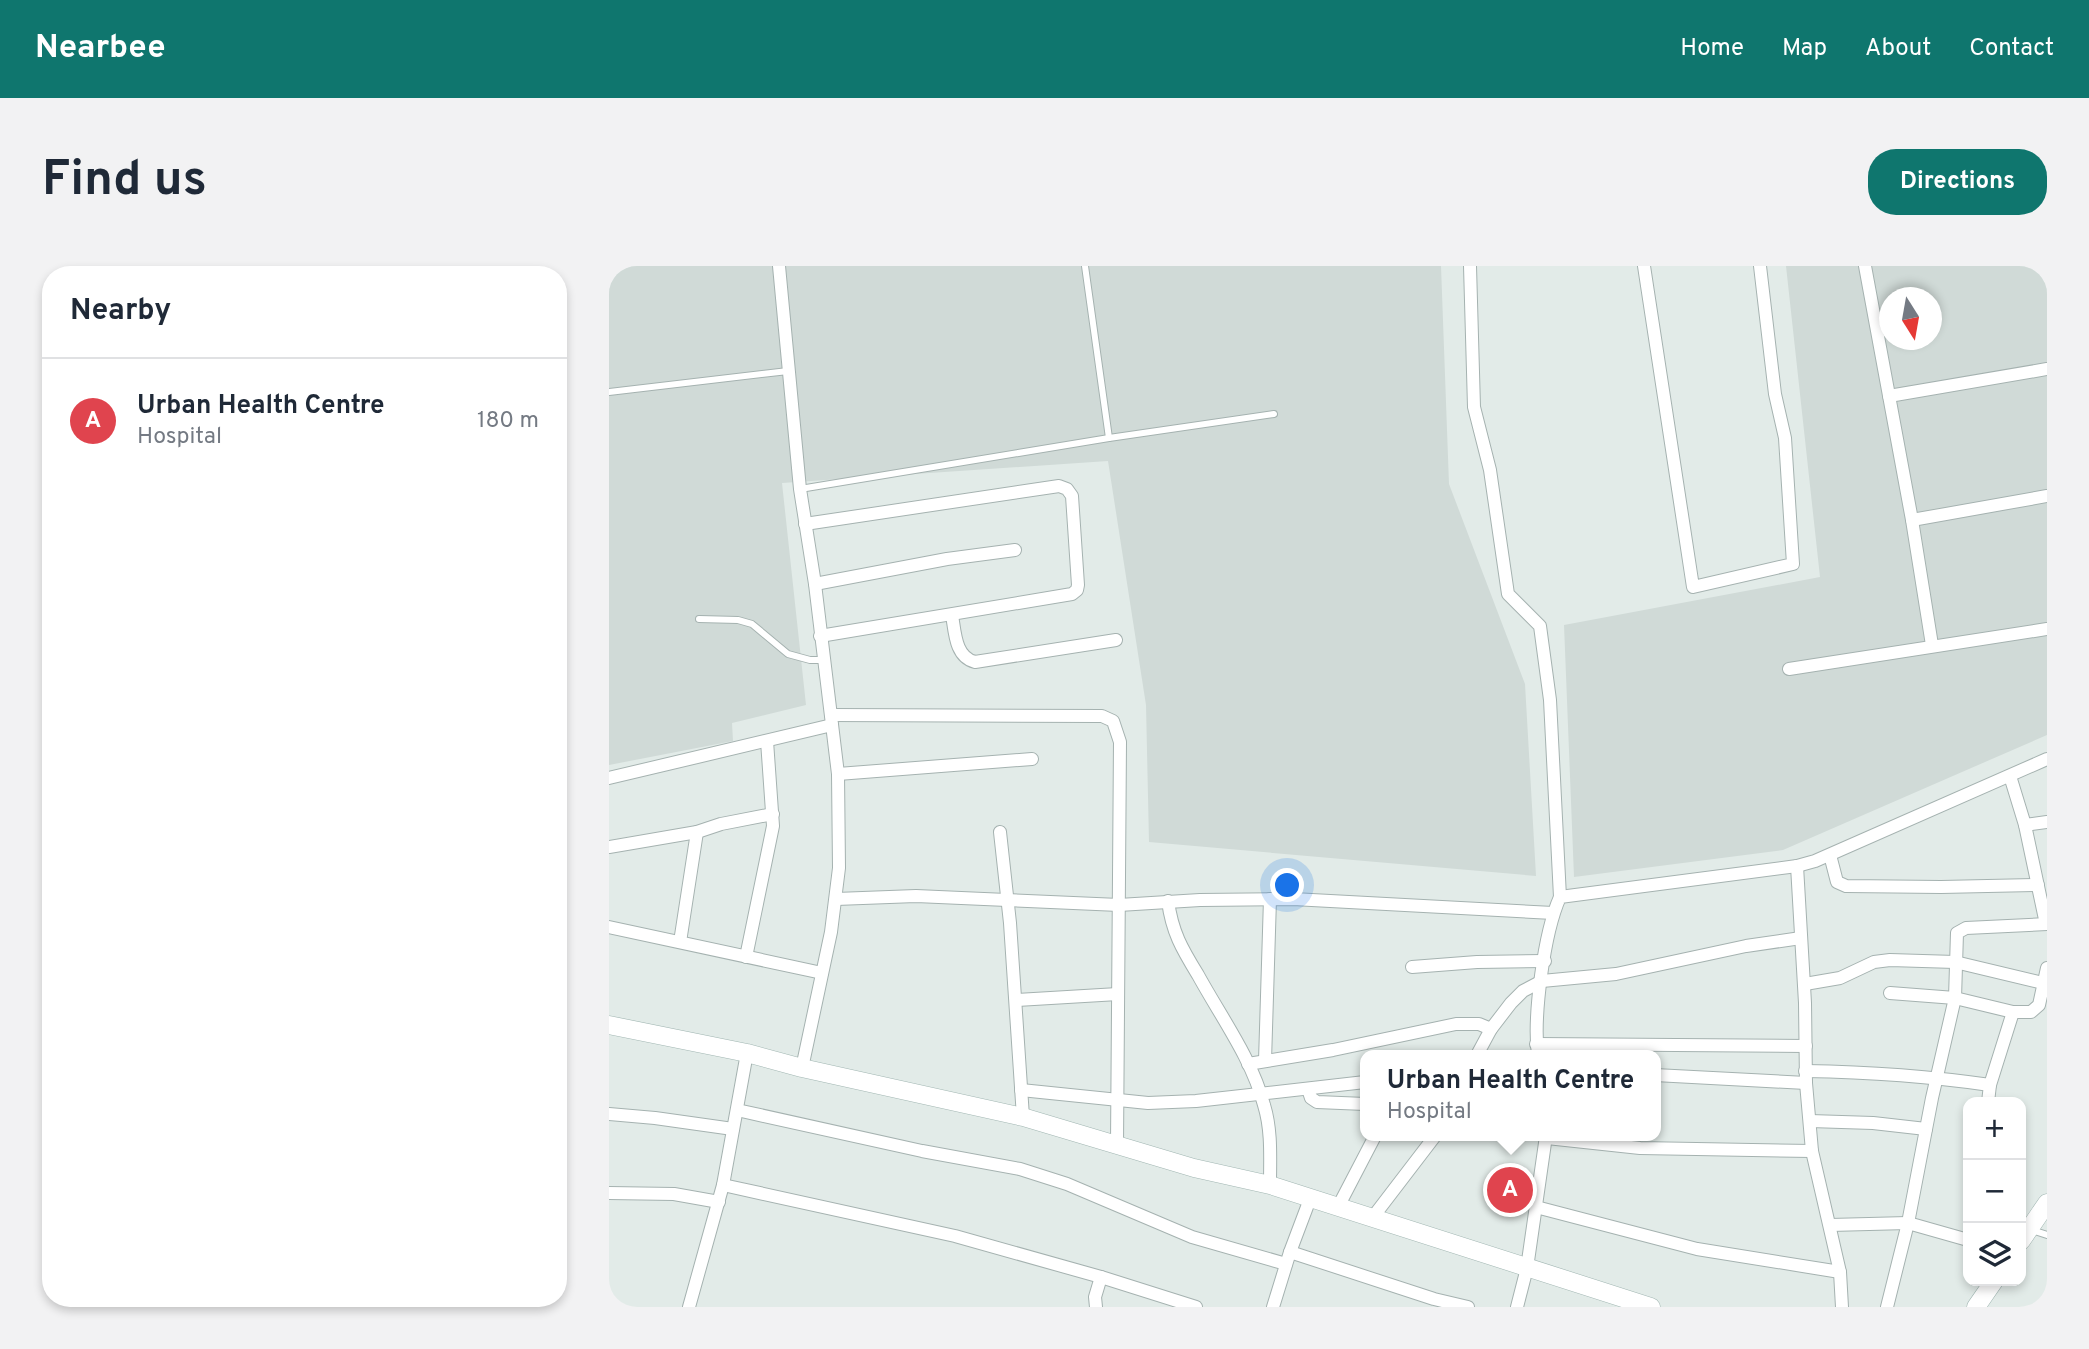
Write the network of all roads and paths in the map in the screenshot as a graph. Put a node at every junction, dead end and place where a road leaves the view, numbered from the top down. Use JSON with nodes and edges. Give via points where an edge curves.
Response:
{"nodes":[{"id":1,"x":779,"y":266,"type":"edge"},
{"id":2,"x":1085,"y":266,"type":"edge"},
{"id":3,"x":1470,"y":266,"type":"edge"},
{"id":4,"x":1644,"y":266,"type":"edge"},
{"id":5,"x":1761,"y":266,"type":"edge"},
{"id":6,"x":1868,"y":267,"type":"edge"},
{"id":7,"x":2047,"y":369,"type":"edge"},
{"id":8,"x":789,"y":371,"type":"junction"},
{"id":9,"x":609,"y":392,"type":"edge"},
{"id":10,"x":1889,"y":396,"type":"junction"},
{"id":11,"x":1274,"y":414,"type":"dead end"},
{"id":12,"x":1109,"y":438,"type":"junction"},
{"id":13,"x":800,"y":489,"type":"junction"},
{"id":14,"x":2047,"y":496,"type":"edge"},
{"id":15,"x":1912,"y":520,"type":"junction"},
{"id":16,"x":805,"y":524,"type":"junction"},
{"id":17,"x":1015,"y":550,"type":"dead end"},
{"id":18,"x":815,"y":584,"type":"junction"},
{"id":19,"x":952,"y":615,"type":"junction"},
{"id":20,"x":699,"y":619,"type":"dead end"},
{"id":21,"x":2047,"y":629,"type":"edge"},
{"id":22,"x":820,"y":636,"type":"junction"},
{"id":23,"x":1116,"y":640,"type":"dead end"},
{"id":24,"x":1932,"y":645,"type":"junction"},
{"id":25,"x":824,"y":660,"type":"junction"},
{"id":26,"x":1789,"y":669,"type":"dead end"},
{"id":27,"x":831,"y":720,"type":"junction"},
{"id":28,"x":767,"y":741,"type":"junction"},
{"id":29,"x":2047,"y":759,"type":"edge"},
{"id":30,"x":1032,"y":760,"type":"dead end"},
{"id":31,"x":838,"y":774,"type":"junction"},
{"id":32,"x":2010,"y":776,"type":"junction"},
{"id":33,"x":609,"y":778,"type":"edge"},
{"id":34,"x":773,"y":814,"type":"junction"},
{"id":35,"x":2047,"y":822,"type":"edge"},
{"id":36,"x":2025,"y":825,"type":"junction"},
{"id":37,"x":697,"y":832,"type":"junction"},
{"id":38,"x":1000,"y":832,"type":"dead end"},
{"id":39,"x":609,"y":847,"type":"edge"},
{"id":40,"x":1830,"y":855,"type":"junction"},
{"id":41,"x":1797,"y":866,"type":"junction"},
{"id":42,"x":2038,"y":885,"type":"junction"},
{"id":43,"x":1560,"y":897,"type":"junction"},
{"id":44,"x":836,"y":899,"type":"junction"},
{"id":45,"x":1008,"y":899,"type":"junction"},
{"id":46,"x":1270,"y":899,"type":"junction"},
{"id":47,"x":1168,"y":901,"type":"junction"},
{"id":48,"x":1119,"y":905,"type":"junction"},
{"id":49,"x":1553,"y":913,"type":"junction"},
{"id":50,"x":2047,"y":924,"type":"edge"},
{"id":51,"x":609,"y":927,"type":"edge"},
{"id":52,"x":1801,"y":938,"type":"junction"},
{"id":53,"x":680,"y":942,"type":"junction"},
{"id":54,"x":746,"y":957,"type":"junction"},
{"id":55,"x":1545,"y":961,"type":"junction"},
{"id":56,"x":1955,"y":962,"type":"junction"},
{"id":57,"x":1412,"y":967,"type":"dead end"},
{"id":58,"x":2047,"y":968,"type":"edge"},
{"id":59,"x":822,"y":973,"type":"junction"},
{"id":60,"x":1542,"y":981,"type":"junction"},
{"id":61,"x":2043,"y":983,"type":"junction"},
{"id":62,"x":1805,"y":984,"type":"junction"},
{"id":63,"x":1889,"y":993,"type":"dead end"},
{"id":64,"x":1118,"y":994,"type":"junction"},
{"id":65,"x":1955,"y":998,"type":"junction"},
{"id":66,"x":1017,"y":1000,"type":"junction"},
{"id":67,"x":2042,"y":1011,"type":"edge"},
{"id":68,"x":2013,"y":1012,"type":"junction"},
{"id":69,"x":609,"y":1025,"type":"edge"},
{"id":70,"x":1491,"y":1029,"type":"junction"},
{"id":71,"x":1806,"y":1046,"type":"junction"},
{"id":72,"x":1480,"y":1050,"type":"edge"},
{"id":73,"x":1537,"y":1050,"type":"edge"},
{"id":74,"x":747,"y":1053,"type":"junction"},
{"id":75,"x":1265,"y":1061,"type":"junction"},
{"id":76,"x":1248,"y":1064,"type":"junction"},
{"id":77,"x":802,"y":1068,"type":"junction"},
{"id":78,"x":1661,"y":1075,"type":"edge"},
{"id":79,"x":1806,"y":1077,"type":"junction"},
{"id":80,"x":1937,"y":1077,"type":"junction"},
{"id":81,"x":1360,"y":1083,"type":"edge"},
{"id":82,"x":1990,"y":1086,"type":"junction"},
{"id":83,"x":1308,"y":1089,"type":"junction"},
{"id":84,"x":1021,"y":1090,"type":"junction"},
{"id":85,"x":1261,"y":1093,"type":"junction"},
{"id":86,"x":1988,"y":1097,"type":"edge"},
{"id":87,"x":1118,"y":1099,"type":"junction"},
{"id":88,"x":1360,"y":1104,"type":"edge"},
{"id":89,"x":737,"y":1110,"type":"junction"},
{"id":90,"x":609,"y":1114,"type":"edge"},
{"id":91,"x":1023,"y":1116,"type":"junction"},
{"id":92,"x":1810,"y":1121,"type":"junction"},
{"id":93,"x":733,"y":1129,"type":"junction"},
{"id":94,"x":1926,"y":1129,"type":"junction"},
{"id":95,"x":1372,"y":1141,"type":"edge"},
{"id":96,"x":1431,"y":1141,"type":"edge"},
{"id":97,"x":1545,"y":1141,"type":"edge"},
{"id":98,"x":1580,"y":1141,"type":"edge"},
{"id":99,"x":1117,"y":1145,"type":"junction"},
{"id":100,"x":1812,"y":1151,"type":"junction"},
{"id":101,"x":723,"y":1185,"type":"junction"},
{"id":102,"x":1270,"y":1185,"type":"junction"},
{"id":103,"x":609,"y":1193,"type":"edge"},
{"id":104,"x":1310,"y":1199,"type":"junction"},
{"id":105,"x":719,"y":1202,"type":"junction"},
{"id":106,"x":2047,"y":1203,"type":"edge"},
{"id":107,"x":1338,"y":1207,"type":"junction"},
{"id":108,"x":1536,"y":1207,"type":"junction"},
{"id":109,"x":1373,"y":1217,"type":"junction"},
{"id":110,"x":1908,"y":1223,"type":"junction"},
{"id":111,"x":1830,"y":1225,"type":"junction"},
{"id":112,"x":2026,"y":1234,"type":"edge"},
{"id":113,"x":2026,"y":1235,"type":"edge"},
{"id":114,"x":2047,"y":1235,"type":"edge"},
{"id":115,"x":1963,"y":1239,"type":"edge"},
{"id":116,"x":1288,"y":1258,"type":"junction"},
{"id":117,"x":1527,"y":1268,"type":"junction"},
{"id":118,"x":1840,"y":1272,"type":"junction"},
{"id":119,"x":1101,"y":1277,"type":"junction"},
{"id":120,"x":1991,"y":1286,"type":"edge"},
{"id":121,"x":1628,"y":1303,"type":"edge"},
{"id":122,"x":689,"y":1307,"type":"edge"},
{"id":123,"x":1096,"y":1307,"type":"edge"},
{"id":124,"x":1196,"y":1307,"type":"edge"},
{"id":125,"x":1273,"y":1307,"type":"edge"},
{"id":126,"x":1468,"y":1307,"type":"edge"},
{"id":127,"x":1517,"y":1307,"type":"edge"},
{"id":128,"x":1651,"y":1307,"type":"edge"},
{"id":129,"x":1842,"y":1307,"type":"edge"},
{"id":130,"x":1887,"y":1307,"type":"edge"},
{"id":131,"x":1976,"y":1307,"type":"edge"}],
"edges":[{"from":1,"to":8,"type":"street"},
{"from":2,"to":12,"type":"lane"},
{"from":3,"to":43,"type":"street","via":[[1474,407],[1490,470],[1508,594],[1540,626],[1550,701]]},
{"from":4,"to":5,"type":"street","via":[[1693,587],[1793,564],[1785,438],[1775,394]]},
{"from":6,"to":10,"type":"street"},
{"from":7,"to":10,"type":"street"},
{"from":8,"to":9,"type":"lane"},
{"from":8,"to":13,"type":"street"},
{"from":10,"to":15,"type":"street"},
{"from":11,"to":12,"type":"lane"},
{"from":12,"to":13,"type":"lane"},
{"from":13,"to":16,"type":"street"},
{"from":14,"to":15,"type":"street"},
{"from":15,"to":24,"type":"street"},
{"from":16,"to":18,"type":"street"},
{"from":16,"to":19,"type":"street","via":[[1059,486],[1067,489],[1072,496],[1077,590],[1064,597]]},
{"from":17,"to":18,"type":"street"},
{"from":18,"to":22,"type":"street"},
{"from":19,"to":22,"type":"street"},
{"from":19,"to":23,"type":"street","via":[[961,653],[975,662]]},
{"from":20,"to":25,"type":"lane","via":[[752,624],[788,654]]},
{"from":21,"to":24,"type":"street"},
{"from":22,"to":25,"type":"street"},
{"from":24,"to":26,"type":"street"},
{"from":25,"to":27,"type":"street"},
{"from":27,"to":28,"type":"street"},
{"from":27,"to":31,"type":"street"},
{"from":27,"to":48,"type":"street","via":[[1102,716],[1113,721],[1120,742]]},
{"from":28,"to":33,"type":"street"},
{"from":28,"to":34,"type":"street"},
{"from":29,"to":32,"type":"street"},
{"from":30,"to":31,"type":"street"},
{"from":31,"to":44,"type":"street"},
{"from":32,"to":36,"type":"street"},
{"from":32,"to":40,"type":"street"},
{"from":34,"to":37,"type":"street"},
{"from":34,"to":54,"type":"street"},
{"from":35,"to":36,"type":"street"},
{"from":36,"to":42,"type":"street"},
{"from":37,"to":39,"type":"street"},
{"from":37,"to":53,"type":"street"},
{"from":38,"to":45,"type":"street"},
{"from":40,"to":41,"type":"street"},
{"from":40,"to":42,"type":"street","via":[[1837,882],[1846,886]]},
{"from":41,"to":43,"type":"street"},
{"from":41,"to":52,"type":"street"},
{"from":42,"to":50,"type":"street"},
{"from":43,"to":49,"type":"street"},
{"from":44,"to":45,"type":"street"},
{"from":44,"to":59,"type":"street"},
{"from":45,"to":48,"type":"street"},
{"from":45,"to":66,"type":"street"},
{"from":46,"to":47,"type":"street"},
{"from":46,"to":49,"type":"street"},
{"from":46,"to":75,"type":"street"},
{"from":47,"to":48,"type":"street"},
{"from":47,"to":76,"type":"street","via":[[1178,944]]},
{"from":48,"to":64,"type":"street"},
{"from":49,"to":55,"type":"street"},
{"from":50,"to":56,"type":"street","via":[[1960,929],[1955,937]]},
{"from":51,"to":53,"type":"street"},
{"from":52,"to":60,"type":"street","via":[[1616,974]]},
{"from":52,"to":62,"type":"street"},
{"from":53,"to":54,"type":"street"},
{"from":54,"to":59,"type":"street"},
{"from":55,"to":57,"type":"street"},
{"from":55,"to":60,"type":"street"},
{"from":56,"to":61,"type":"street"},
{"from":56,"to":62,"type":"street","via":[[1874,962],[1840,978]]},
{"from":56,"to":65,"type":"street"},
{"from":58,"to":61,"type":"street"},
{"from":59,"to":77,"type":"street"},
{"from":60,"to":70,"type":"street","via":[[1523,991]]},
{"from":60,"to":73,"type":"street"},
{"from":61,"to":67,"type":"street"},
{"from":62,"to":71,"type":"street"},
{"from":63,"to":65,"type":"street"},
{"from":64,"to":66,"type":"street"},
{"from":64,"to":87,"type":"street"},
{"from":65,"to":68,"type":"street"},
{"from":65,"to":80,"type":"street"},
{"from":66,"to":84,"type":"street"},
{"from":67,"to":68,"type":"street"},
{"from":68,"to":82,"type":"street"},
{"from":69,"to":74,"type":"street"},
{"from":70,"to":72,"type":"street"},
{"from":70,"to":75,"type":"street","via":[[1456,1024]]},
{"from":71,"to":73,"type":"street"},
{"from":71,"to":79,"type":"street"},
{"from":74,"to":77,"type":"street"},
{"from":74,"to":89,"type":"street"},
{"from":75,"to":76,"type":"street"},
{"from":76,"to":85,"type":"street"},
{"from":77,"to":91,"type":"street"},
{"from":78,"to":79,"type":"street"},
{"from":79,"to":80,"type":"street","via":[[1880,1072]]},
{"from":79,"to":92,"type":"street"},
{"from":80,"to":82,"type":"street"},
{"from":80,"to":94,"type":"street"},
{"from":81,"to":83,"type":"street"},
{"from":82,"to":86,"type":"street"},
{"from":83,"to":85,"type":"street"},
{"from":83,"to":88,"type":"street","via":[[1317,1102]]},
{"from":84,"to":87,"type":"street"},
{"from":84,"to":91,"type":"street"},
{"from":85,"to":87,"type":"street","via":[[1160,1103]]},
{"from":85,"to":102,"type":"street","via":[[1270,1136]]},
{"from":87,"to":99,"type":"street"},
{"from":89,"to":93,"type":"street"},
{"from":89,"to":116,"type":"street","via":[[1020,1169],[1192,1237]]},
{"from":90,"to":93,"type":"street"},
{"from":91,"to":99,"type":"street"},
{"from":92,"to":94,"type":"street"},
{"from":92,"to":100,"type":"street"},
{"from":93,"to":101,"type":"street"},
{"from":94,"to":110,"type":"street"},
{"from":95,"to":107,"type":"street"},
{"from":96,"to":109,"type":"street"},
{"from":97,"to":108,"type":"street"},
{"from":98,"to":100,"type":"street","via":[[1640,1148]]},
{"from":99,"to":102,"type":"street"},
{"from":100,"to":111,"type":"street"},
{"from":101,"to":105,"type":"street"},
{"from":101,"to":119,"type":"street","via":[[955,1236]]},
{"from":102,"to":104,"type":"street"},
{"from":103,"to":105,"type":"street","via":[[674,1194]]},
{"from":104,"to":107,"type":"street"},
{"from":104,"to":116,"type":"street"},
{"from":105,"to":122,"type":"street"},
{"from":106,"to":112,"type":"street"},
{"from":107,"to":109,"type":"street"},
{"from":108,"to":117,"type":"street"},
{"from":108,"to":118,"type":"street","via":[[1697,1249]]},
{"from":109,"to":117,"type":"street"},
{"from":110,"to":111,"type":"street"},
{"from":110,"to":115,"type":"street"},
{"from":110,"to":130,"type":"street"},
{"from":111,"to":118,"type":"street"},
{"from":113,"to":114,"type":"lane"},
{"from":116,"to":125,"type":"street"},
{"from":116,"to":126,"type":"street"},
{"from":117,"to":121,"type":"street"},
{"from":117,"to":127,"type":"street"},
{"from":118,"to":129,"type":"street"},
{"from":119,"to":123,"type":"street"},
{"from":119,"to":124,"type":"street"},
{"from":120,"to":131,"type":"street"},
{"from":121,"to":128,"type":"street"}]}
